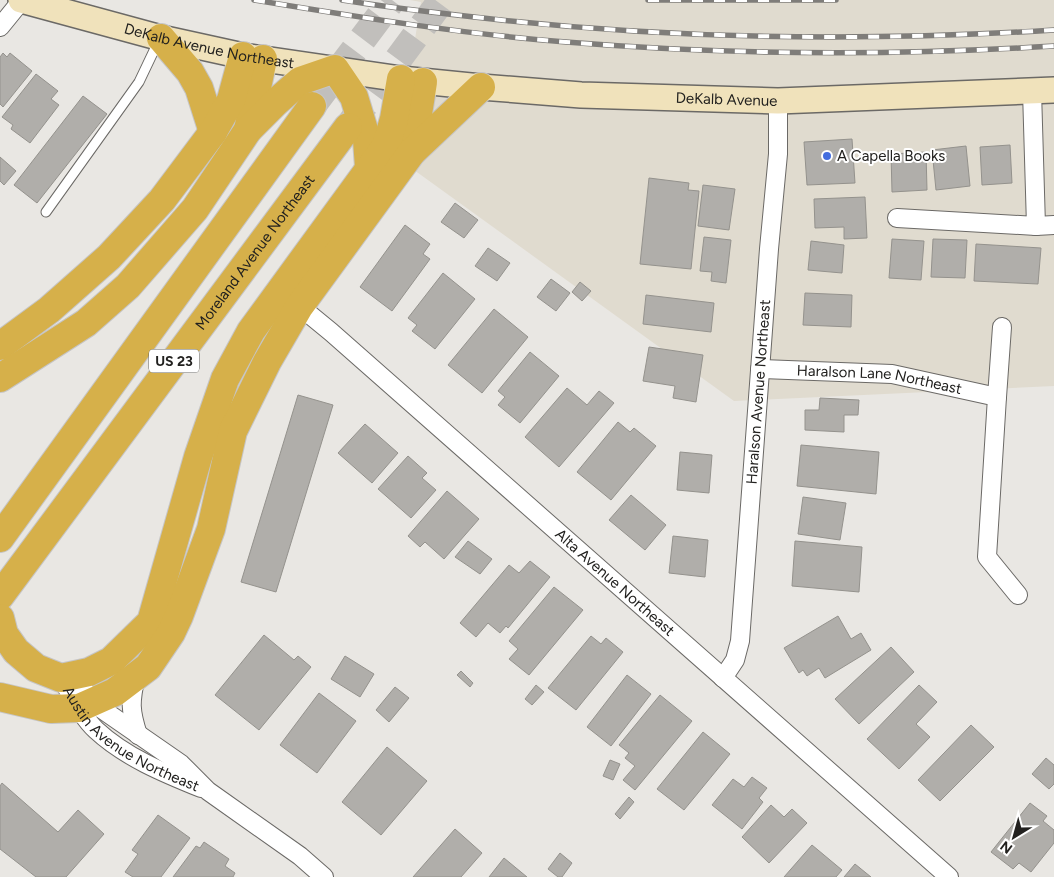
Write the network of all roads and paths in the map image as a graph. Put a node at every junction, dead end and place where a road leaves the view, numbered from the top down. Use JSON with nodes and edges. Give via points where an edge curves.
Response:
{"nodes":[{"id":1,"x":21,"y":0,"type":"edge"},
{"id":2,"x":0,"y":28,"type":"edge"},
{"id":3,"x":161,"y":38,"type":"junction"},
{"id":4,"x":253,"y":58,"type":"junction"},
{"id":5,"x":335,"y":69,"type":"junction"},
{"id":6,"x":412,"y":80,"type":"junction"},
{"id":7,"x":481,"y":87,"type":"junction"},
{"id":8,"x":1043,"y":91,"type":"edge"},
{"id":9,"x":778,"y":100,"type":"junction"},
{"id":10,"x":312,"y":106,"type":"tunnel mouth"},
{"id":11,"x":348,"y":127,"type":"tunnel mouth"},
{"id":12,"x":248,"y":130,"type":"junction"},
{"id":13,"x":213,"y":132,"type":"junction"},
{"id":14,"x":412,"y":152,"type":"junction"},
{"id":15,"x":370,"y":167,"type":"junction"},
{"id":16,"x":46,"y":212,"type":"dead end"},
{"id":17,"x":898,"y":218,"type":"dead end"},
{"id":18,"x":1054,"y":225,"type":"edge"},
{"id":19,"x":1036,"y":226,"type":"junction"},
{"id":20,"x":290,"y":298,"type":"junction"},
{"id":21,"x":1002,"y":327,"type":"dead end"},
{"id":22,"x":0,"y":346,"type":"edge"},
{"id":23,"x":760,"y":369,"type":"junction"},
{"id":24,"x":0,"y":378,"type":"edge"},
{"id":25,"x":997,"y":397,"type":"junction"},
{"id":26,"x":0,"y":538,"type":"edge"},
{"id":27,"x":1018,"y":595,"type":"dead end"},
{"id":28,"x":0,"y":596,"type":"edge"},
{"id":29,"x":0,"y":618,"type":"edge"},
{"id":30,"x":136,"y":676,"type":"junction"},
{"id":31,"x":68,"y":677,"type":"junction"},
{"id":32,"x":723,"y":678,"type":"junction"},
{"id":33,"x":0,"y":698,"type":"edge"},
{"id":34,"x":86,"y":706,"type":"junction"},
{"id":35,"x":138,"y":735,"type":"junction"},
{"id":36,"x":208,"y":791,"type":"junction"},
{"id":37,"x":324,"y":877,"type":"edge"},
{"id":38,"x":949,"y":877,"type":"edge"}],
"edges":[{"from":1,"to":2,"type":"street"},
{"from":1,"to":3,"type":"main road","name":"DeKalb Avenue Northeast"},
{"from":3,"to":4,"type":"main road","name":"DeKalb Avenue Northeast"},
{"from":3,"to":13,"type":"highway","via":[[190,72],[199,88]]},
{"from":3,"to":16,"type":"lane","via":[[139,82]]},
{"from":4,"to":5,"type":"main road","name":"DeKalb Avenue Northeast"},
{"from":4,"to":12,"type":"highway"},
{"from":4,"to":13,"type":"highway"},
{"from":5,"to":6,"type":"main road","name":"DeKalb Avenue Northeast"},
{"from":5,"to":12,"type":"highway","via":[[300,82]]},
{"from":5,"to":15,"type":"highway","via":[[354,97],[367,140]]},
{"from":6,"to":7,"type":"main road","name":"DeKalb Avenue"},
{"from":6,"to":14,"type":"highway"},
{"from":6,"to":15,"type":"highway","via":[[386,146]]},
{"from":7,"to":9,"type":"main road","name":"DeKalb Avenue","via":[[591,96]]},
{"from":7,"to":14,"type":"highway"},
{"from":8,"to":9,"type":"main road","name":"DeKalb Avenue"},
{"from":8,"to":19,"type":"street"},
{"from":9,"to":23,"type":"street","name":"Haralson Avenue Northeast","via":[[778,154]]},
{"from":10,"to":26,"type":"highway","number":"US 23"},
{"from":11,"to":28,"type":"highway","name":"Moreland Avenue Northeast","number":"US 23"},
{"from":12,"to":24,"type":"highway","via":[[195,209],[128,286],[86,323]]},
{"from":13,"to":22,"type":"highway","via":[[162,200],[109,256],[49,310]]},
{"from":14,"to":20,"type":"highway"},
{"from":15,"to":20,"type":"highway"},
{"from":17,"to":19,"type":"street"},
{"from":18,"to":19,"type":"street"},
{"from":20,"to":30,"type":"highway","via":[[267,362],[233,431],[211,530],[178,616],[171,633],[148,667]]},
{"from":20,"to":31,"type":"highway","via":[[251,331],[225,379],[198,457],[151,622],[111,661],[90,672]]},
{"from":20,"to":32,"type":"street","name":"Alta Avenue Northeast"},
{"from":21,"to":25,"type":"street"},
{"from":23,"to":25,"type":"street","name":"Haralson Lane Northeast","via":[[892,374]]},
{"from":23,"to":32,"type":"street","name":"Haralson Avenue Northeast","via":[[740,641],[735,660]]},
{"from":25,"to":27,"type":"street","via":[[987,557]]},
{"from":29,"to":31,"type":"highway","via":[[4,634],[16,652],[36,668]]},
{"from":30,"to":34,"type":"highway","via":[[115,692]]},
{"from":30,"to":35,"type":"street","name":"Austin Avenue Northeast","via":[[131,714]]},
{"from":31,"to":34,"type":"street","name":"Austin Avenue Northeast"},
{"from":32,"to":38,"type":"street","name":"Alta Avenue Northeast"},
{"from":33,"to":34,"type":"highway","via":[[51,709]]},
{"from":34,"to":35,"type":"street","name":"Austin Avenue Northeast"},
{"from":34,"to":36,"type":"street","name":"Austin Avenue Northeast","via":[[95,729],[122,750]]},
{"from":35,"to":36,"type":"street","name":"Austin Avenue Northeast","via":[[181,764]]},
{"from":36,"to":37,"type":"street","name":"Austin Avenue Northeast","via":[[300,856]]}]}
